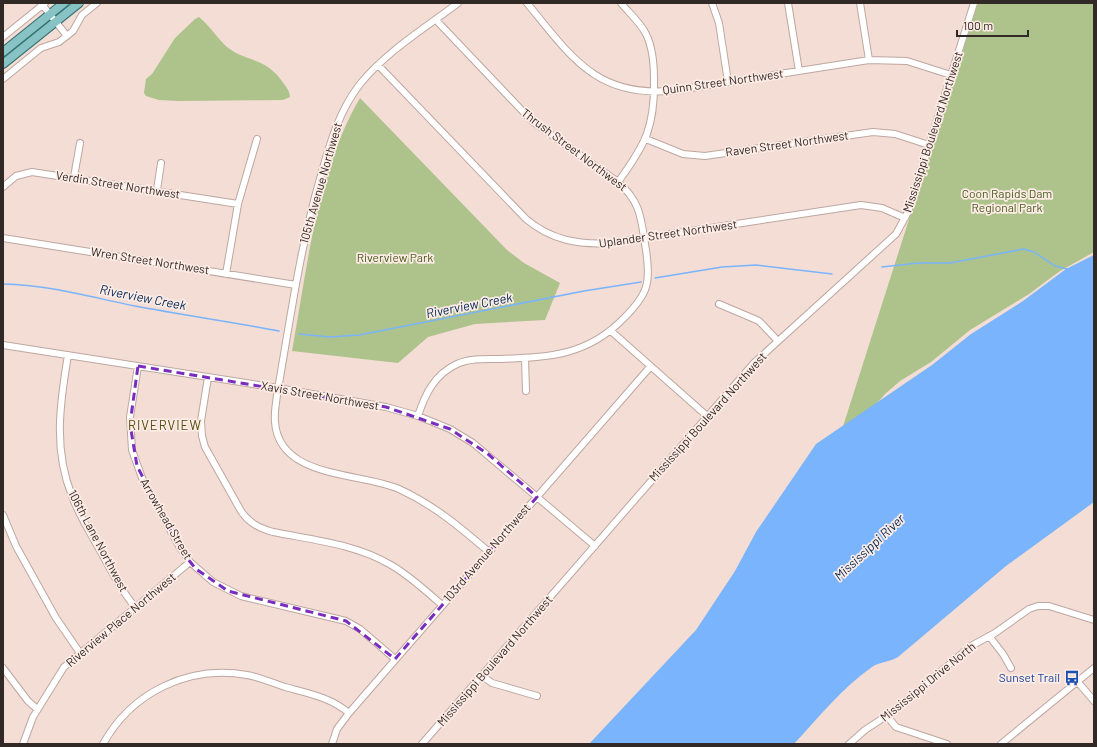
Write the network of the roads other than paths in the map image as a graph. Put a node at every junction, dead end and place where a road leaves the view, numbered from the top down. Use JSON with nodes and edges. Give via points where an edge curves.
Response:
{"nodes":[{"id":1,"x":64,"y":3,"type":"edge"},
{"id":2,"x":79,"y":3,"type":"edge"},
{"id":3,"x":97,"y":3,"type":"edge"},
{"id":4,"x":458,"y":3,"type":"edge"},
{"id":5,"x":527,"y":3,"type":"edge"},
{"id":6,"x":621,"y":3,"type":"edge"},
{"id":7,"x":712,"y":3,"type":"edge"},
{"id":8,"x":788,"y":3,"type":"edge"},
{"id":9,"x":860,"y":3,"type":"edge"},
{"id":10,"x":974,"y":3,"type":"edge"},
{"id":11,"x":43,"y":4,"type":"edge"},
{"id":12,"x":50,"y":14,"type":"junction"},
{"id":13,"x":436,"y":20,"type":"junction"},
{"id":14,"x":56,"y":22,"type":"junction"},
{"id":15,"x":67,"y":36,"type":"junction"},
{"id":16,"x":3,"y":37,"type":"edge"},
{"id":17,"x":3,"y":52,"type":"edge"},
{"id":18,"x":869,"y":60,"type":"junction"},
{"id":19,"x":3,"y":64,"type":"edge"},
{"id":20,"x":378,"y":65,"type":"junction"},
{"id":21,"x":799,"y":71,"type":"junction"},
{"id":22,"x":951,"y":75,"type":"junction"},
{"id":23,"x":3,"y":79,"type":"edge"},
{"id":24,"x":728,"y":82,"type":"junction"},
{"id":25,"x":654,"y":92,"type":"junction"},
{"id":26,"x":646,"y":139,"type":"junction"},
{"id":27,"x":256,"y":142,"type":"dead end"},
{"id":28,"x":80,"y":143,"type":"dead end"},
{"id":29,"x":929,"y":145,"type":"junction"},
{"id":30,"x":161,"y":163,"type":"dead end"},
{"id":31,"x":74,"y":177,"type":"junction"},
{"id":32,"x":618,"y":182,"type":"junction"},
{"id":33,"x":3,"y":187,"type":"edge"},
{"id":34,"x":157,"y":190,"type":"junction"},
{"id":35,"x":238,"y":204,"type":"junction"},
{"id":36,"x":905,"y":218,"type":"junction"},
{"id":37,"x":3,"y":238,"type":"edge"},
{"id":38,"x":644,"y":238,"type":"junction"},
{"id":39,"x":226,"y":274,"type":"junction"},
{"id":40,"x":296,"y":285,"type":"junction"},
{"id":41,"x":719,"y":304,"type":"dead end"},
{"id":42,"x":611,"y":331,"type":"junction"},
{"id":43,"x":778,"y":341,"type":"junction"},
{"id":44,"x":3,"y":345,"type":"edge"},
{"id":45,"x":68,"y":355,"type":"junction"},
{"id":46,"x":525,"y":358,"type":"junction"},
{"id":47,"x":138,"y":366,"type":"junction"},
{"id":48,"x":650,"y":367,"type":"junction"},
{"id":49,"x":208,"y":377,"type":"junction"},
{"id":50,"x":278,"y":388,"type":"junction"},
{"id":51,"x":526,"y":391,"type":"dead end"},
{"id":52,"x":418,"y":416,"type":"junction"},
{"id":53,"x":707,"y":416,"type":"junction"},
{"id":54,"x":537,"y":497,"type":"junction"},
{"id":55,"x":3,"y":515,"type":"edge"},
{"id":56,"x":595,"y":546,"type":"junction"},
{"id":57,"x":489,"y":552,"type":"junction"},
{"id":58,"x":190,"y":562,"type":"junction"},
{"id":59,"x":442,"y":606,"type":"junction"},
{"id":60,"x":135,"y":607,"type":"junction"},
{"id":61,"x":1094,"y":620,"type":"edge"},
{"id":62,"x":989,"y":636,"type":"junction"},
{"id":63,"x":80,"y":653,"type":"junction"},
{"id":64,"x":395,"y":659,"type":"junction"},
{"id":65,"x":3,"y":668,"type":"edge"},
{"id":66,"x":1011,"y":668,"type":"dead end"},
{"id":67,"x":1094,"y":668,"type":"edge"},
{"id":68,"x":481,"y":675,"type":"junction"},
{"id":69,"x":1077,"y":681,"type":"junction"},
{"id":70,"x":537,"y":696,"type":"dead end"},
{"id":71,"x":1094,"y":700,"type":"edge"},
{"id":72,"x":37,"y":708,"type":"junction"},
{"id":73,"x":349,"y":713,"type":"junction"},
{"id":74,"x":887,"y":716,"type":"junction"},
{"id":75,"x":23,"y":744,"type":"edge"},
{"id":76,"x":103,"y":744,"type":"edge"},
{"id":77,"x":332,"y":744,"type":"edge"},
{"id":78,"x":422,"y":744,"type":"edge"},
{"id":79,"x":849,"y":744,"type":"edge"},
{"id":80,"x":947,"y":744,"type":"edge"},
{"id":81,"x":1001,"y":744,"type":"edge"}],
"edges":[{"from":1,"to":12,"type":"main road"},
{"from":2,"to":14,"type":"main road"},
{"from":3,"to":15,"type":"street","via":[[82,15],[75,29]]},
{"from":4,"to":13,"type":"street","name":"105th Avenue Northwest"},
{"from":5,"to":25,"type":"street","name":"Quinn Street Northwest","via":[[568,53],[585,69],[616,86]]},
{"from":6,"to":25,"type":"street","via":[[649,41],[653,60]]},
{"from":7,"to":24,"type":"street","via":[[719,23]]},
{"from":8,"to":21,"type":"street"},
{"from":9,"to":18,"type":"street"},
{"from":10,"to":22,"type":"street","name":"Mississippi Boulevard Northwest"},
{"from":11,"to":12,"type":"street"},
{"from":11,"to":16,"type":"street"},
{"from":12,"to":14,"type":"street"},
{"from":12,"to":17,"type":"main road"},
{"from":13,"to":20,"type":"street","name":"105th Avenue Northwest"},
{"from":13,"to":32,"type":"street","name":"Thrush Street Northwest","via":[[532,121]]},
{"from":14,"to":15,"type":"street"},
{"from":14,"to":19,"type":"main road"},
{"from":15,"to":23,"type":"street","via":[[58,43],[41,48]]},
{"from":18,"to":21,"type":"street","name":"Quinn Street Northwest"},
{"from":18,"to":22,"type":"street","name":"Quinn Street Northwest","via":[[906,61]]},
{"from":20,"to":38,"type":"street","name":"Uplander Street Northwest","via":[[537,228],[562,240],[582,243],[611,243]]},
{"from":20,"to":40,"type":"street","name":"105th Avenue Northwest","via":[[352,95],[337,124],[309,218]]},
{"from":21,"to":24,"type":"street","name":"Quinn Street Northwest"},
{"from":22,"to":29,"type":"street","name":"Mississippi Boulevard Northwest"},
{"from":24,"to":25,"type":"street","name":"Quinn Street Northwest"},
{"from":25,"to":26,"type":"street","via":[[651,123]]},
{"from":26,"to":29,"type":"street","name":"Raven Street Northwest","via":[[683,154],[705,156],[873,132],[895,134]]},
{"from":26,"to":32,"type":"street","via":[[638,155]]},
{"from":27,"to":35,"type":"street"},
{"from":28,"to":31,"type":"street"},
{"from":29,"to":36,"type":"street","name":"Mississippi Boulevard Northwest"},
{"from":30,"to":34,"type":"street"},
{"from":31,"to":33,"type":"street","name":"Verdin Street Northwest","via":[[28,172],[10,180]]},
{"from":31,"to":34,"type":"street","name":"Verdin Street Northwest"},
{"from":32,"to":38,"type":"street","name":"Thrush Street Northwest","via":[[628,190],[636,202]]},
{"from":34,"to":35,"type":"street","name":"Verdin Street Northwest"},
{"from":35,"to":39,"type":"street"},
{"from":36,"to":38,"type":"street","name":"Uplander Street Northwest","via":[[882,208],[861,206]]},
{"from":36,"to":43,"type":"street","name":"Mississippi Boulevard Northwest","via":[[888,242]]},
{"from":37,"to":39,"type":"street","name":"Wren Street Northwest"},
{"from":38,"to":42,"type":"street","name":"Thrush Street Northwest","via":[[649,275],[646,290],[639,302]]},
{"from":39,"to":40,"type":"street","name":"Wren Street Northwest"},
{"from":40,"to":50,"type":"street","name":"105th Avenue Northwest"},
{"from":41,"to":43,"type":"street","via":[[759,321]]},
{"from":42,"to":46,"type":"street","name":"Thrush Street Northwest","via":[[592,343],[568,353]]},
{"from":42,"to":48,"type":"street"},
{"from":43,"to":53,"type":"street","name":"Mississippi Boulevard Northwest","via":[[754,363]]},
{"from":44,"to":45,"type":"street","name":"Xavis Street Northwest"},
{"from":45,"to":47,"type":"street","name":"Xavis Street Northwest"},
{"from":45,"to":60,"type":"street","name":"106th Lane Northwest","via":[[59,422],[60,451],[65,474],[71,495],[82,517],[120,587]]},
{"from":46,"to":51,"type":"street"},
{"from":46,"to":52,"type":"street","name":"Thrush Street Northwest","via":[[474,360],[456,364],[442,373],[431,386]]},
{"from":47,"to":49,"type":"street","name":"Xavis Street Northwest"},
{"from":47,"to":58,"type":"street","name":"Arrowhead Street","via":[[130,417],[132,450],[142,478]]},
{"from":48,"to":53,"type":"street"},
{"from":48,"to":54,"type":"street","name":"103rd Avenue Northwest"},
{"from":49,"to":50,"type":"street","name":"Xavis Street Northwest"},
{"from":49,"to":59,"type":"street","via":[[201,421],[203,442],[249,521],[273,532],[369,554],[404,574]]},
{"from":50,"to":52,"type":"street","name":"Xavis Street Northwest","via":[[386,407]]},
{"from":50,"to":57,"type":"street","name":"105th Avenue Northwest","via":[[276,430],[281,443],[295,459],[310,466],[400,490],[445,515]]},
{"from":52,"to":54,"type":"street","name":"Xavis Street Northwest","via":[[465,438],[488,454]]},
{"from":53,"to":56,"type":"street","name":"Mississippi Boulevard Northwest"},
{"from":54,"to":56,"type":"street","name":"Xavis Street Northwest"},
{"from":54,"to":57,"type":"street","name":"103rd Avenue Northwest"},
{"from":55,"to":63,"type":"street","via":[[16,546],[56,618]]},
{"from":56,"to":68,"type":"street","name":"Mississippi Boulevard Northwest"},
{"from":57,"to":59,"type":"street","name":"103rd Avenue Northwest"},
{"from":58,"to":60,"type":"street","name":"Riverview Place Northwest"},
{"from":58,"to":64,"type":"street","name":"Arrowhead Street","via":[[209,579],[234,594],[351,624]]},
{"from":59,"to":64,"type":"street","name":"103rd Avenue Northwest"},
{"from":60,"to":63,"type":"street","name":"Riverview Place Northwest"},
{"from":61,"to":62,"type":"street","name":"Mississippi Drive North","via":[[1049,606],[1038,606],[1027,610]]},
{"from":62,"to":66,"type":"street","name":"Mississippi Drive North"},
{"from":62,"to":74,"type":"street","name":"Mississippi Drive North","via":[[971,646]]},
{"from":63,"to":72,"type":"street","name":"Riverview Place Northwest","via":[[61,671]]},
{"from":64,"to":73,"type":"street","name":"103rd Avenue Northwest"},
{"from":65,"to":72,"type":"street","via":[[28,701]]},
{"from":67,"to":69,"type":"street"},
{"from":68,"to":70,"type":"street","via":[[492,683]]},
{"from":68,"to":78,"type":"street","name":"Mississippi Boulevard Northwest"},
{"from":69,"to":71,"type":"street"},
{"from":69,"to":81,"type":"street"},
{"from":72,"to":75,"type":"street","name":"Riverview Place Northwest"},
{"from":73,"to":76,"type":"street","via":[[333,701],[249,675],[202,674],[177,680],[146,695],[122,717]]},
{"from":73,"to":77,"type":"street","name":"103rd Avenue Northwest","via":[[337,729]]},
{"from":74,"to":79,"type":"street","name":"Mississippi Drive North"},
{"from":74,"to":80,"type":"street","via":[[896,727]]}]}
